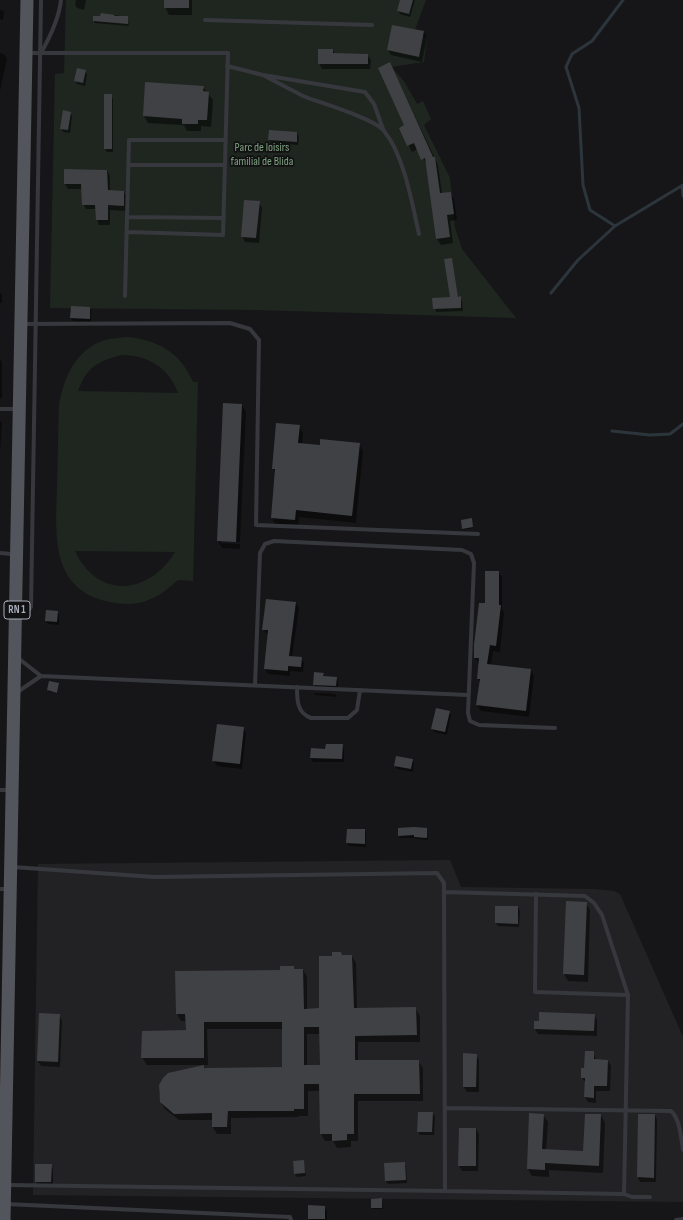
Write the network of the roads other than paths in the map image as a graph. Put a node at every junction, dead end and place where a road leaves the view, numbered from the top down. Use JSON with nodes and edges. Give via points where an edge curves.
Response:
{"nodes":[{"id":1,"x":21,"y":0,"type":"edge"},
{"id":2,"x":27,"y":0,"type":"edge"},
{"id":3,"x":41,"y":0,"type":"edge"},
{"id":4,"x":61,"y":0,"type":"edge"},
{"id":5,"x":205,"y":20,"type":"dead end"},
{"id":6,"x":372,"y":25,"type":"dead end"},
{"id":7,"x":26,"y":53,"type":"junction"},
{"id":8,"x":40,"y":53,"type":"junction"},
{"id":9,"x":227,"y":66,"type":"junction"},
{"id":10,"x":263,"y":75,"type":"junction"},
{"id":11,"x":383,"y":129,"type":"junction"},
{"id":12,"x":226,"y":140,"type":"junction"},
{"id":13,"x":129,"y":165,"type":"junction"},
{"id":14,"x":225,"y":165,"type":"junction"},
{"id":15,"x":128,"y":217,"type":"junction"},
{"id":16,"x":224,"y":218,"type":"junction"},
{"id":17,"x":128,"y":232,"type":"junction"},
{"id":18,"x":419,"y":234,"type":"dead end"},
{"id":19,"x":125,"y":296,"type":"dead end"},
{"id":20,"x":22,"y":324,"type":"junction"},
{"id":21,"x":36,"y":324,"type":"junction"},
{"id":22,"x":0,"y":409,"type":"edge"},
{"id":23,"x":13,"y":409,"type":"junction"},
{"id":24,"x":478,"y":534,"type":"dead end"},
{"id":25,"x":5,"y":554,"type":"edge"},
{"id":26,"x":17,"y":609,"type":"junction"},
{"id":27,"x":16,"y":656,"type":"junction"},
{"id":28,"x":41,"y":676,"type":"junction"},
{"id":29,"x":255,"y":685,"type":"junction"},
{"id":30,"x":297,"y":687,"type":"junction"},
{"id":31,"x":360,"y":690,"type":"junction"},
{"id":32,"x":15,"y":694,"type":"junction"},
{"id":33,"x":468,"y":695,"type":"junction"},
{"id":34,"x":555,"y":728,"type":"dead end"},
{"id":35,"x":3,"y":790,"type":"edge"},
{"id":36,"x":11,"y":867,"type":"junction"},
{"id":37,"x":2,"y":889,"type":"edge"},
{"id":38,"x":444,"y":892,"type":"junction"},
{"id":39,"x":536,"y":894,"type":"junction"},
{"id":40,"x":628,"y":995,"type":"junction"},
{"id":41,"x":445,"y":1108,"type":"junction"},
{"id":42,"x":625,"y":1109,"type":"junction"},
{"id":43,"x":0,"y":1132,"type":"edge"},
{"id":44,"x":683,"y":1150,"type":"edge"},
{"id":45,"x":5,"y":1185,"type":"junction"},
{"id":46,"x":445,"y":1191,"type":"junction"},
{"id":47,"x":624,"y":1194,"type":"junction"},
{"id":48,"x":650,"y":1197,"type":"dead end"},
{"id":49,"x":5,"y":1204,"type":"junction"},
{"id":50,"x":683,"y":1219,"type":"edge"},
{"id":51,"x":4,"y":1220,"type":"edge"},
{"id":52,"x":291,"y":1220,"type":"edge"},
{"id":53,"x":676,"y":1220,"type":"edge"}],
"edges":[{"from":1,"to":23,"type":"main road","number":"RN 1"},
{"from":2,"to":7,"type":"main road","number":"RN 1"},
{"from":3,"to":8,"type":"lane"},
{"from":4,"to":8,"type":"lane","via":[[53,27]]},
{"from":5,"to":6,"type":"lane"},
{"from":7,"to":8,"type":"lane"},
{"from":7,"to":20,"type":"main road","number":"RN 1"},
{"from":8,"to":9,"type":"lane","via":[[228,53]]},
{"from":8,"to":21,"type":"lane"},
{"from":9,"to":10,"type":"lane"},
{"from":9,"to":12,"type":"lane"},
{"from":10,"to":11,"type":"lane","via":[[303,96],[367,120]]},
{"from":10,"to":11,"type":"lane","via":[[365,92],[374,104]]},
{"from":11,"to":18,"type":"lane","via":[[393,146],[408,185]]},
{"from":12,"to":13,"type":"lane","via":[[129,140]]},
{"from":12,"to":14,"type":"lane"},
{"from":13,"to":14,"type":"lane"},
{"from":13,"to":15,"type":"lane"},
{"from":14,"to":16,"type":"lane"},
{"from":15,"to":16,"type":"lane"},
{"from":15,"to":17,"type":"lane"},
{"from":16,"to":17,"type":"lane","via":[[224,235]]},
{"from":17,"to":19,"type":"lane"},
{"from":20,"to":21,"type":"lane"},
{"from":20,"to":26,"type":"main road","number":"RN 1"},
{"from":21,"to":24,"type":"lane","via":[[230,323],[250,328],[259,340],[256,525]]},
{"from":21,"to":26,"type":"lane","via":[[31,607],[29,610]]},
{"from":22,"to":23,"type":"lane"},
{"from":23,"to":25,"type":"main road","number":"RN 1"},
{"from":25,"to":35,"type":"main road","number":"RN 1"},
{"from":26,"to":27,"type":"main road","number":"RN 1"},
{"from":27,"to":28,"type":"lane"},
{"from":27,"to":32,"type":"main road","number":"RN 1"},
{"from":28,"to":29,"type":"lane"},
{"from":28,"to":32,"type":"lane"},
{"from":29,"to":30,"type":"lane"},
{"from":29,"to":33,"type":"lane","via":[[262,548],[264,544],[274,541],[321,543],[462,550],[471,554],[474,563]]},
{"from":30,"to":31,"type":"lane"},
{"from":30,"to":31,"type":"lane","via":[[299,709],[311,718],[348,718],[357,710]]},
{"from":31,"to":33,"type":"lane"},
{"from":32,"to":36,"type":"main road","number":"RN 1"},
{"from":33,"to":34,"type":"lane","via":[[468,713],[474,723]]},
{"from":35,"to":37,"type":"main road","number":"RN 1"},
{"from":36,"to":38,"type":"lane","via":[[154,877],[437,874],[444,883]]},
{"from":36,"to":45,"type":"main road","number":"RN 1"},
{"from":37,"to":43,"type":"main road","number":"RN 1"},
{"from":38,"to":39,"type":"lane"},
{"from":38,"to":41,"type":"lane"},
{"from":39,"to":40,"type":"lane","via":[[585,896],[594,903],[602,915]]},
{"from":39,"to":40,"type":"lane","via":[[535,992]]},
{"from":40,"to":42,"type":"lane"},
{"from":41,"to":42,"type":"lane"},
{"from":41,"to":46,"type":"lane"},
{"from":42,"to":44,"type":"lane","via":[[671,1111]]},
{"from":42,"to":47,"type":"lane"},
{"from":45,"to":46,"type":"lane"},
{"from":45,"to":49,"type":"main road","number":"RN 1"},
{"from":46,"to":47,"type":"lane"},
{"from":47,"to":48,"type":"lane","via":[[632,1197]]},
{"from":49,"to":51,"type":"main road","number":"RN 1"},
{"from":49,"to":52,"type":"lane"},
{"from":50,"to":53,"type":"lane"}]}
